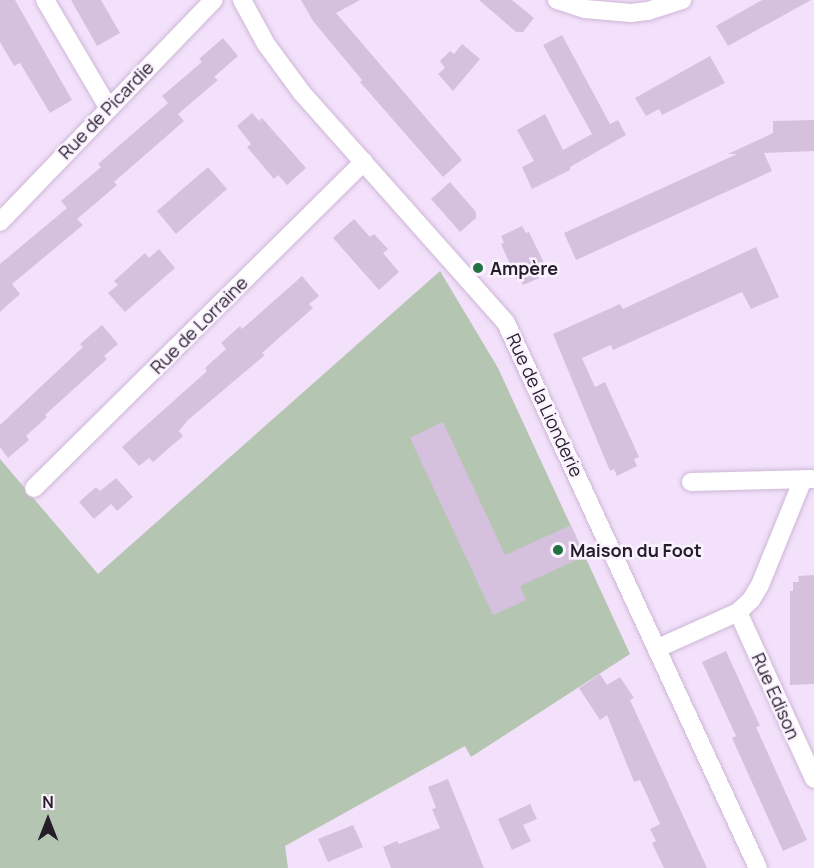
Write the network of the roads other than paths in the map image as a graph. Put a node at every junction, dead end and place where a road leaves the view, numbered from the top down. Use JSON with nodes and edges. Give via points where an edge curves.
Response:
{"nodes":[{"id":1,"x":45,"y":0,"type":"edge"},
{"id":2,"x":214,"y":0,"type":"edge"},
{"id":3,"x":242,"y":0,"type":"edge"},
{"id":4,"x":557,"y":0,"type":"edge"},
{"id":5,"x":682,"y":0,"type":"edge"},
{"id":6,"x":108,"y":107,"type":"junction"},
{"id":7,"x":364,"y":162,"type":"junction"},
{"id":8,"x":0,"y":222,"type":"edge"},
{"id":9,"x":808,"y":479,"type":"edge"},
{"id":10,"x":691,"y":482,"type":"dead end"},
{"id":11,"x":34,"y":488,"type":"dead end"},
{"id":12,"x":738,"y":612,"type":"junction"},
{"id":13,"x":658,"y":648,"type":"junction"},
{"id":14,"x":814,"y":779,"type":"edge"},
{"id":15,"x":758,"y":868,"type":"edge"}],
"edges":[{"from":1,"to":6,"type":"street"},
{"from":2,"to":6,"type":"street","name":"Rue de Picardie"},
{"from":3,"to":7,"type":"street","name":"Rue de la Lionderie","via":[[286,75]]},
{"from":4,"to":5,"type":"street","via":[[585,9],[631,13]]},
{"from":6,"to":8,"type":"street","name":"Rue de Picardie"},
{"from":7,"to":11,"type":"street","name":"Rue de Lorraine"},
{"from":7,"to":13,"type":"street","name":"Rue de la Lionderie","via":[[506,323]]},
{"from":9,"to":10,"type":"street"},
{"from":9,"to":12,"type":"street","via":[[760,585]]},
{"from":12,"to":13,"type":"street"},
{"from":12,"to":14,"type":"street","name":"Rue Edison"},
{"from":13,"to":15,"type":"street","name":"Rue de la Lionderie"}]}
